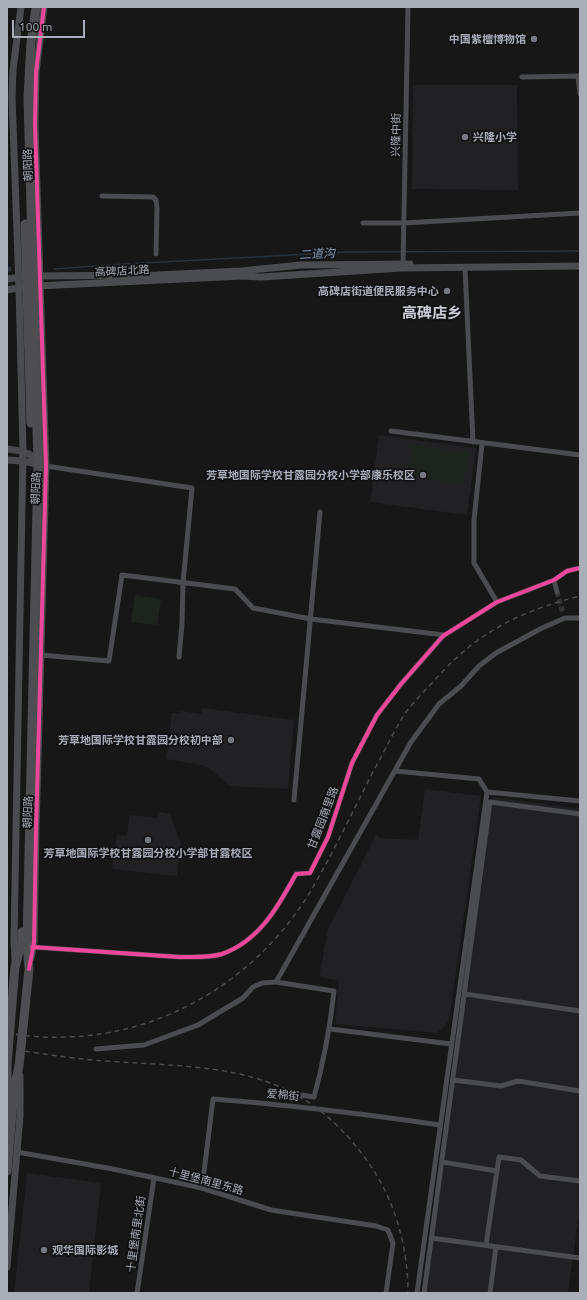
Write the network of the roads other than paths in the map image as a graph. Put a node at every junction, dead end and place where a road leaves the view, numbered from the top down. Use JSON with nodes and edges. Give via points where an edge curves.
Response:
{"nodes":[{"id":1,"x":21,"y":7,"type":"edge"},
{"id":2,"x":31,"y":7,"type":"edge"},
{"id":3,"x":36,"y":7,"type":"edge"},
{"id":4,"x":44,"y":7,"type":"edge"},
{"id":5,"x":408,"y":7,"type":"edge"},
{"id":6,"x":579,"y":76,"type":"edge"},
{"id":7,"x":522,"y":77,"type":"dead end"},
{"id":8,"x":580,"y":94,"type":"edge"},
{"id":9,"x":102,"y":196,"type":"dead end"},
{"id":10,"x":580,"y":213,"type":"edge"},
{"id":11,"x":363,"y":223,"type":"dead end"},
{"id":12,"x":404,"y":223,"type":"junction"},
{"id":13,"x":156,"y":254,"type":"dead end"},
{"id":14,"x":580,"y":261,"type":"edge"},
{"id":15,"x":403,"y":263,"type":"junction"},
{"id":16,"x":580,"y":266,"type":"edge"},
{"id":17,"x":465,"y":268,"type":"junction"},
{"id":18,"x":203,"y":275,"type":"junction"},
{"id":19,"x":30,"y":276,"type":"junction"},
{"id":20,"x":7,"y":280,"type":"edge"},
{"id":21,"x":30,"y":286,"type":"junction"},
{"id":22,"x":7,"y":290,"type":"edge"},
{"id":23,"x":392,"y":431,"type":"dead end"},
{"id":24,"x":473,"y":442,"type":"junction"},
{"id":25,"x":482,"y":444,"type":"junction"},
{"id":26,"x":7,"y":449,"type":"edge"},
{"id":27,"x":23,"y":451,"type":"junction"},
{"id":28,"x":580,"y":455,"type":"edge"},
{"id":29,"x":7,"y":460,"type":"edge"},
{"id":30,"x":23,"y":461,"type":"junction"},
{"id":31,"x":37,"y":462,"type":"junction"},
{"id":32,"x":320,"y":512,"type":"dead end"},
{"id":33,"x":580,"y":568,"type":"edge"},
{"id":34,"x":554,"y":580,"type":"junction"},
{"id":35,"x":183,"y":583,"type":"junction"},
{"id":36,"x":557,"y":592,"type":"tunnel mouth"},
{"id":37,"x":497,"y":602,"type":"junction"},
{"id":38,"x":580,"y":618,"type":"edge"},
{"id":39,"x":310,"y":619,"type":"junction"},
{"id":40,"x":444,"y":635,"type":"junction"},
{"id":41,"x":41,"y":654,"type":"junction"},
{"id":42,"x":179,"y":657,"type":"dead end"},
{"id":43,"x":395,"y":771,"type":"junction"},
{"id":44,"x":487,"y":792,"type":"junction"},
{"id":45,"x":294,"y":800,"type":"dead end"},
{"id":46,"x":580,"y":801,"type":"edge"},
{"id":47,"x":580,"y":814,"type":"edge"},
{"id":48,"x":26,"y":873,"type":"junction"},
{"id":49,"x":32,"y":947,"type":"junction"},
{"id":50,"x":29,"y":969,"type":"junction"},
{"id":51,"x":276,"y":982,"type":"junction"},
{"id":52,"x":465,"y":994,"type":"junction"},
{"id":53,"x":10,"y":1005,"type":"edge"},
{"id":54,"x":580,"y":1011,"type":"edge"},
{"id":55,"x":330,"y":1029,"type":"junction"},
{"id":56,"x":451,"y":1044,"type":"junction"},
{"id":57,"x":96,"y":1049,"type":"dead end"},
{"id":58,"x":7,"y":1064,"type":"edge"},
{"id":59,"x":19,"y":1066,"type":"junction"},
{"id":60,"x":453,"y":1080,"type":"junction"},
{"id":61,"x":580,"y":1091,"type":"edge"},
{"id":62,"x":300,"y":1095,"type":"dead end"},
{"id":63,"x":7,"y":1100,"type":"edge"},
{"id":64,"x":440,"y":1124,"type":"junction"},
{"id":65,"x":17,"y":1152,"type":"junction"},
{"id":66,"x":442,"y":1162,"type":"junction"},
{"id":67,"x":497,"y":1170,"type":"junction"},
{"id":68,"x":7,"y":1171,"type":"edge"},
{"id":69,"x":154,"y":1178,"type":"junction"},
{"id":70,"x":580,"y":1181,"type":"edge"},
{"id":71,"x":202,"y":1188,"type":"junction"},
{"id":72,"x":10,"y":1199,"type":"edge"},
{"id":73,"x":431,"y":1238,"type":"junction"},
{"id":74,"x":486,"y":1245,"type":"junction"},
{"id":75,"x":496,"y":1247,"type":"junction"},
{"id":76,"x":580,"y":1258,"type":"edge"},
{"id":77,"x":7,"y":1267,"type":"edge"},
{"id":78,"x":138,"y":1293,"type":"edge"},
{"id":79,"x":386,"y":1293,"type":"edge"},
{"id":80,"x":417,"y":1293,"type":"edge"},
{"id":81,"x":424,"y":1293,"type":"edge"},
{"id":82,"x":490,"y":1293,"type":"edge"}],
"edges":[{"from":1,"to":19,"type":"street","name":"朝阳路","via":[[12,97]]},
{"from":2,"to":19,"type":"highway","name":"朝阳路","via":[[23,84]]},
{"from":3,"to":19,"type":"highway","name":"朝阳路","via":[[28,98]]},
{"from":4,"to":19,"type":"street","name":"朝阳路","via":[[36,72]]},
{"from":5,"to":12,"type":"street","name":"兴隆中街"},
{"from":6,"to":7,"type":"street"},
{"from":6,"to":8,"type":"street"},
{"from":9,"to":13,"type":"street","via":[[153,197],[156,200]]},
{"from":10,"to":12,"type":"street"},
{"from":11,"to":12,"type":"street"},
{"from":12,"to":15,"type":"street","name":"兴隆中街"},
{"from":14,"to":15,"type":"street"},
{"from":15,"to":18,"type":"street","via":[[314,265]]},
{"from":16,"to":17,"type":"street"},
{"from":17,"to":18,"type":"street","via":[[404,268],[261,276]]},
{"from":17,"to":24,"type":"street"},
{"from":18,"to":19,"type":"street","name":"高碑店北路"},
{"from":18,"to":21,"type":"street","name":"高碑店北路"},
{"from":19,"to":20,"type":"street","name":"高碑店北路"},
{"from":19,"to":21,"type":"highway","name":"朝阳路"},
{"from":19,"to":21,"type":"street","name":"朝阳路"},
{"from":21,"to":22,"type":"street","name":"高碑店北路"},
{"from":21,"to":27,"type":"street","name":"朝阳路"},
{"from":21,"to":31,"type":"highway","name":"朝阳路"},
{"from":21,"to":31,"type":"street","name":"朝阳路"},
{"from":23,"to":24,"type":"street"},
{"from":24,"to":25,"type":"street"},
{"from":25,"to":28,"type":"street"},
{"from":25,"to":37,"type":"street","via":[[474,520],[474,563]]},
{"from":26,"to":27,"type":"main road"},
{"from":27,"to":30,"type":"street","name":"朝阳路"},
{"from":27,"to":31,"type":"main road"},
{"from":29,"to":30,"type":"main road"},
{"from":30,"to":31,"type":"main road"},
{"from":30,"to":48,"type":"street","name":"朝阳路"},
{"from":31,"to":35,"type":"street","via":[[192,488]]},
{"from":31,"to":41,"type":"street","name":"朝阳路"},
{"from":31,"to":48,"type":"highway","name":"朝阳路"},
{"from":32,"to":39,"type":"street"},
{"from":33,"to":34,"type":"street","name":"甘露园南里路","via":[[566,571]]},
{"from":34,"to":36,"type":"street"},
{"from":34,"to":37,"type":"street","name":"甘露园南里路"},
{"from":35,"to":39,"type":"street","via":[[235,589],[253,608]]},
{"from":35,"to":41,"type":"street","via":[[122,576],[109,661]]},
{"from":35,"to":42,"type":"street"},
{"from":37,"to":40,"type":"street","name":"甘露园南里路"},
{"from":38,"to":43,"type":"street","via":[[564,615],[496,653],[479,666],[461,686],[439,704],[411,742]]},
{"from":39,"to":40,"type":"street"},
{"from":39,"to":45,"type":"street"},
{"from":40,"to":49,"type":"street","name":"甘露园南里路","via":[[377,715],[352,763],[328,837],[310,873],[296,874],[281,902],[265,924],[240,946],[220,954],[186,957]]},
{"from":41,"to":48,"type":"street","name":"朝阳路"},
{"from":43,"to":44,"type":"street","via":[[479,779]]},
{"from":43,"to":51,"type":"street"},
{"from":44,"to":46,"type":"street"},
{"from":44,"to":56,"type":"street"},
{"from":47,"to":52,"type":"street","via":[[490,802]]},
{"from":48,"to":49,"type":"street","name":"朝阳路","via":[[34,942]]},
{"from":48,"to":50,"type":"highway","name":"朝阳路"},
{"from":48,"to":53,"type":"highway","name":"朝阳路","via":[[22,941]]},
{"from":49,"to":50,"type":"street","name":"朝阳路"},
{"from":50,"to":59,"type":"highway","name":"朝阳路"},
{"from":51,"to":55,"type":"street","via":[[334,990]]},
{"from":51,"to":57,"type":"street","via":[[253,987],[243,998],[198,1025],[165,1038],[144,1045]]},
{"from":52,"to":54,"type":"street"},
{"from":52,"to":60,"type":"street"},
{"from":53,"to":58,"type":"highway","name":"朝阳路"},
{"from":55,"to":56,"type":"street"},
{"from":55,"to":62,"type":"street","via":[[314,1097]]},
{"from":56,"to":64,"type":"street"},
{"from":58,"to":63,"type":"highway","name":"朝阳路"},
{"from":59,"to":65,"type":"street","name":"朝阳路","via":[[20,1116]]},
{"from":59,"to":68,"type":"highway","name":"朝阳路","via":[[14,1089]]},
{"from":60,"to":61,"type":"street","via":[[501,1086],[518,1081]]},
{"from":60,"to":66,"type":"street"},
{"from":64,"to":71,"type":"street","name":"爱棉街","via":[[268,1103],[213,1099]]},
{"from":64,"to":80,"type":"street"},
{"from":65,"to":69,"type":"street","name":"十里堡南里东路"},
{"from":65,"to":72,"type":"street","name":"朝阳路"},
{"from":66,"to":67,"type":"street"},
{"from":66,"to":73,"type":"street"},
{"from":67,"to":70,"type":"street","via":[[499,1157],[521,1160],[540,1176]]},
{"from":67,"to":74,"type":"street"},
{"from":69,"to":71,"type":"street","name":"十里堡南里东路"},
{"from":69,"to":78,"type":"street","name":"十里堡南里北街"},
{"from":71,"to":79,"type":"street","name":"十里堡南里东路","via":[[271,1210],[388,1230],[393,1243]]},
{"from":72,"to":77,"type":"street","name":"朝阳路"},
{"from":73,"to":74,"type":"street"},
{"from":73,"to":81,"type":"street"},
{"from":74,"to":75,"type":"street"},
{"from":75,"to":76,"type":"street"},
{"from":75,"to":82,"type":"street"}]}
